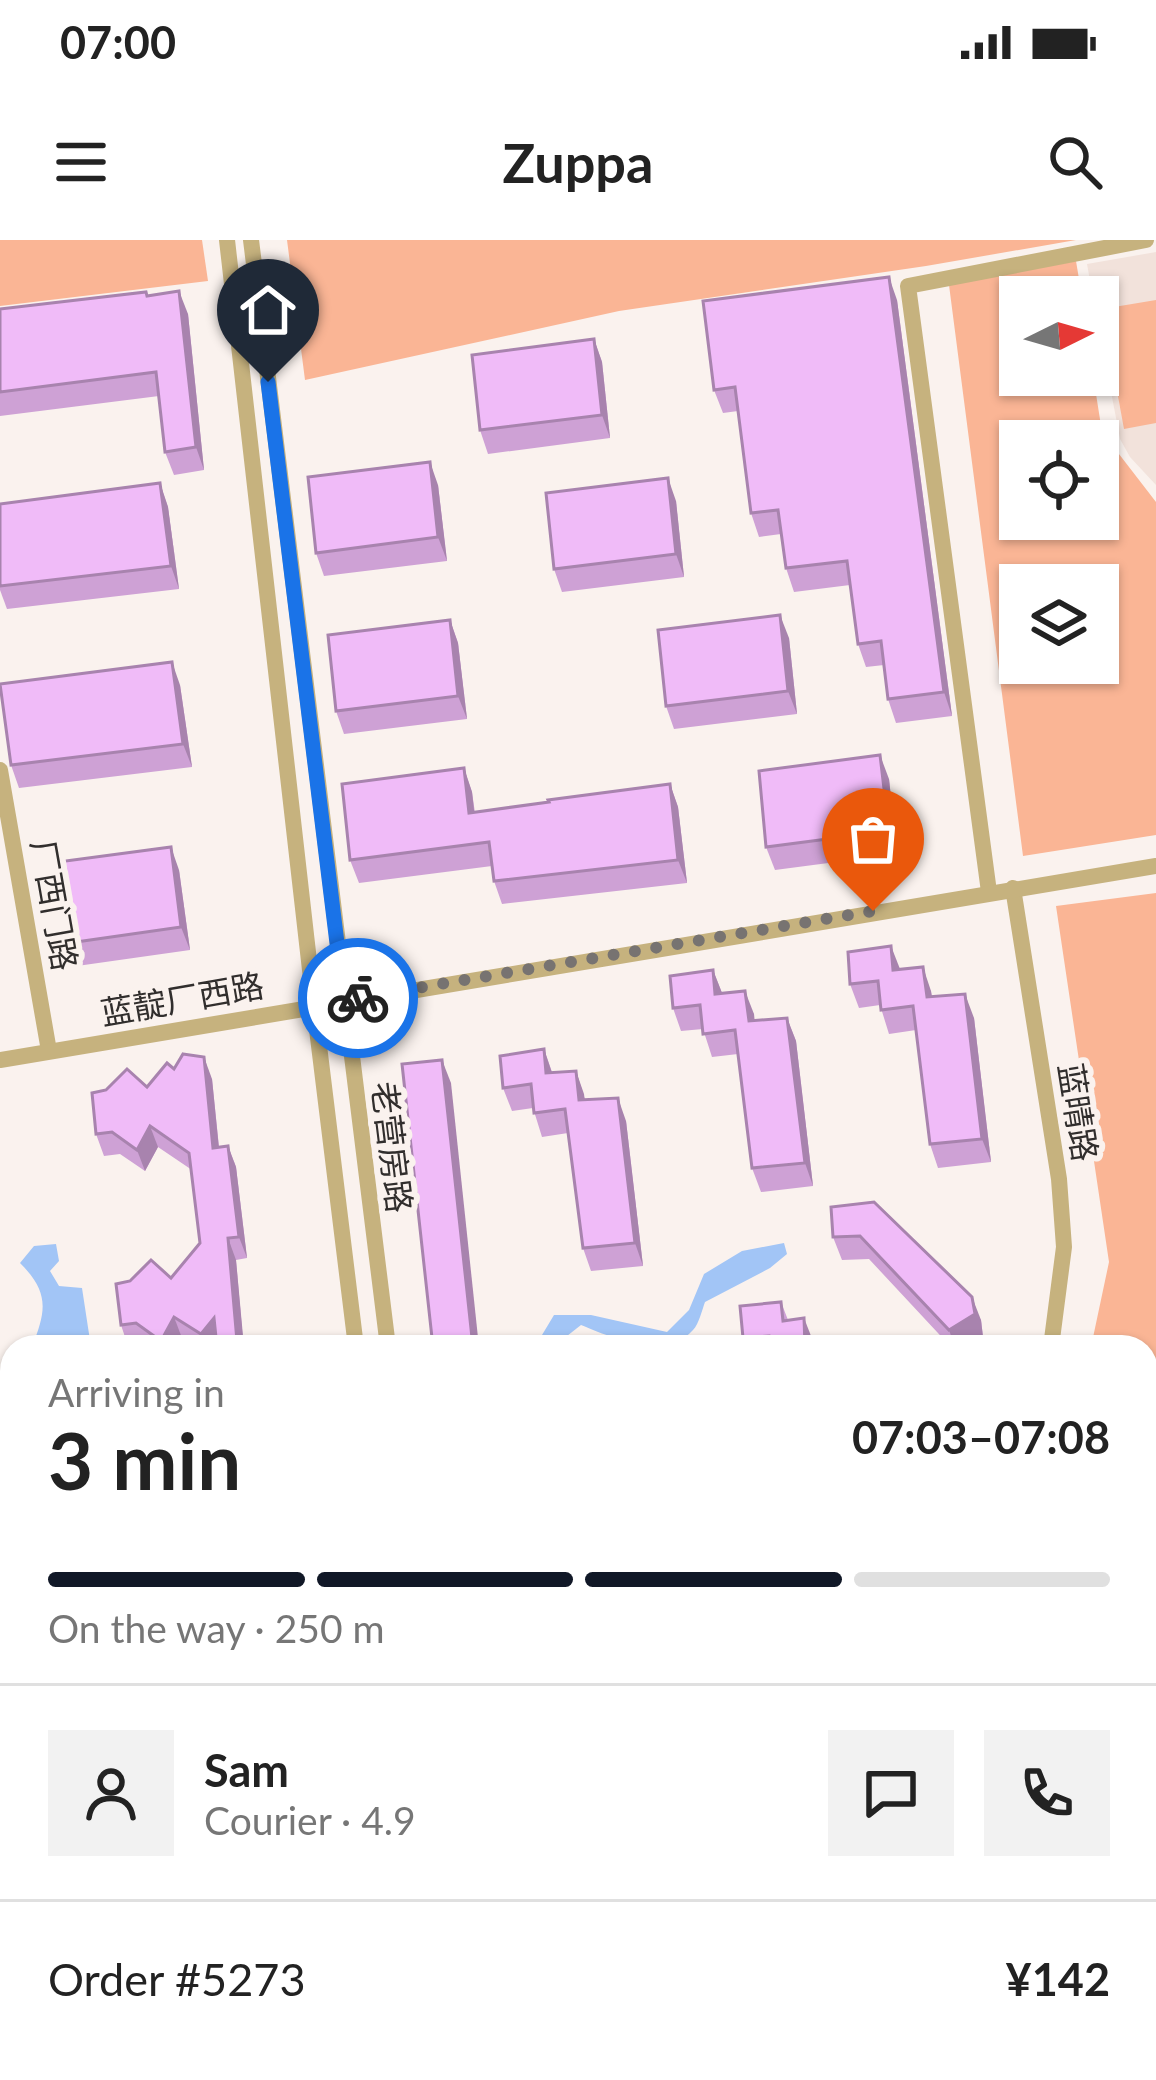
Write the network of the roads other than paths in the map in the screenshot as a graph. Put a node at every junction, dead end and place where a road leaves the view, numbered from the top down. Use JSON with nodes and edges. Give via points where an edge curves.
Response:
{"nodes":[{"id":1,"x":227,"y":240,"type":"edge"},
{"id":2,"x":250,"y":240,"type":"edge"},
{"id":3,"x":1146,"y":240,"type":"edge"},
{"id":4,"x":0,"y":770,"type":"edge"},
{"id":5,"x":1156,"y":866,"type":"edge"},
{"id":6,"x":1013,"y":888,"type":"junction"},
{"id":7,"x":989,"y":892,"type":"junction"},
{"id":8,"x":344,"y":1000,"type":"junction"},
{"id":9,"x":314,"y":1005,"type":"junction"},
{"id":10,"x":49,"y":1051,"type":"junction"},
{"id":11,"x":0,"y":1060,"type":"edge"},
{"id":12,"x":355,"y":1335,"type":"edge"},
{"id":13,"x":386,"y":1335,"type":"edge"},
{"id":14,"x":1053,"y":1335,"type":"edge"}],
"edges":[{"from":1,"to":9,"type":"street","name":"老营房路"},
{"from":2,"to":8,"type":"street","name":"老营房路"},
{"from":3,"to":7,"type":"street","via":[[908,286]]},
{"from":4,"to":10,"type":"street","name":"厂西门路"},
{"from":5,"to":6,"type":"street","name":"蓝靛厂西路"},
{"from":6,"to":7,"type":"street","name":"蓝靛厂西路"},
{"from":6,"to":14,"type":"street","name":"蓝晴路","via":[[1059,1179],[1064,1247]]},
{"from":7,"to":8,"type":"street","name":"蓝靛厂西路"},
{"from":8,"to":9,"type":"street","name":"蓝靛厂西路"},
{"from":8,"to":13,"type":"street","name":"老营房路"},
{"from":9,"to":10,"type":"street","name":"蓝靛厂西路"},
{"from":9,"to":12,"type":"street","name":"老营房路"},
{"from":10,"to":11,"type":"street","name":"蓝靛厂西路"}]}
